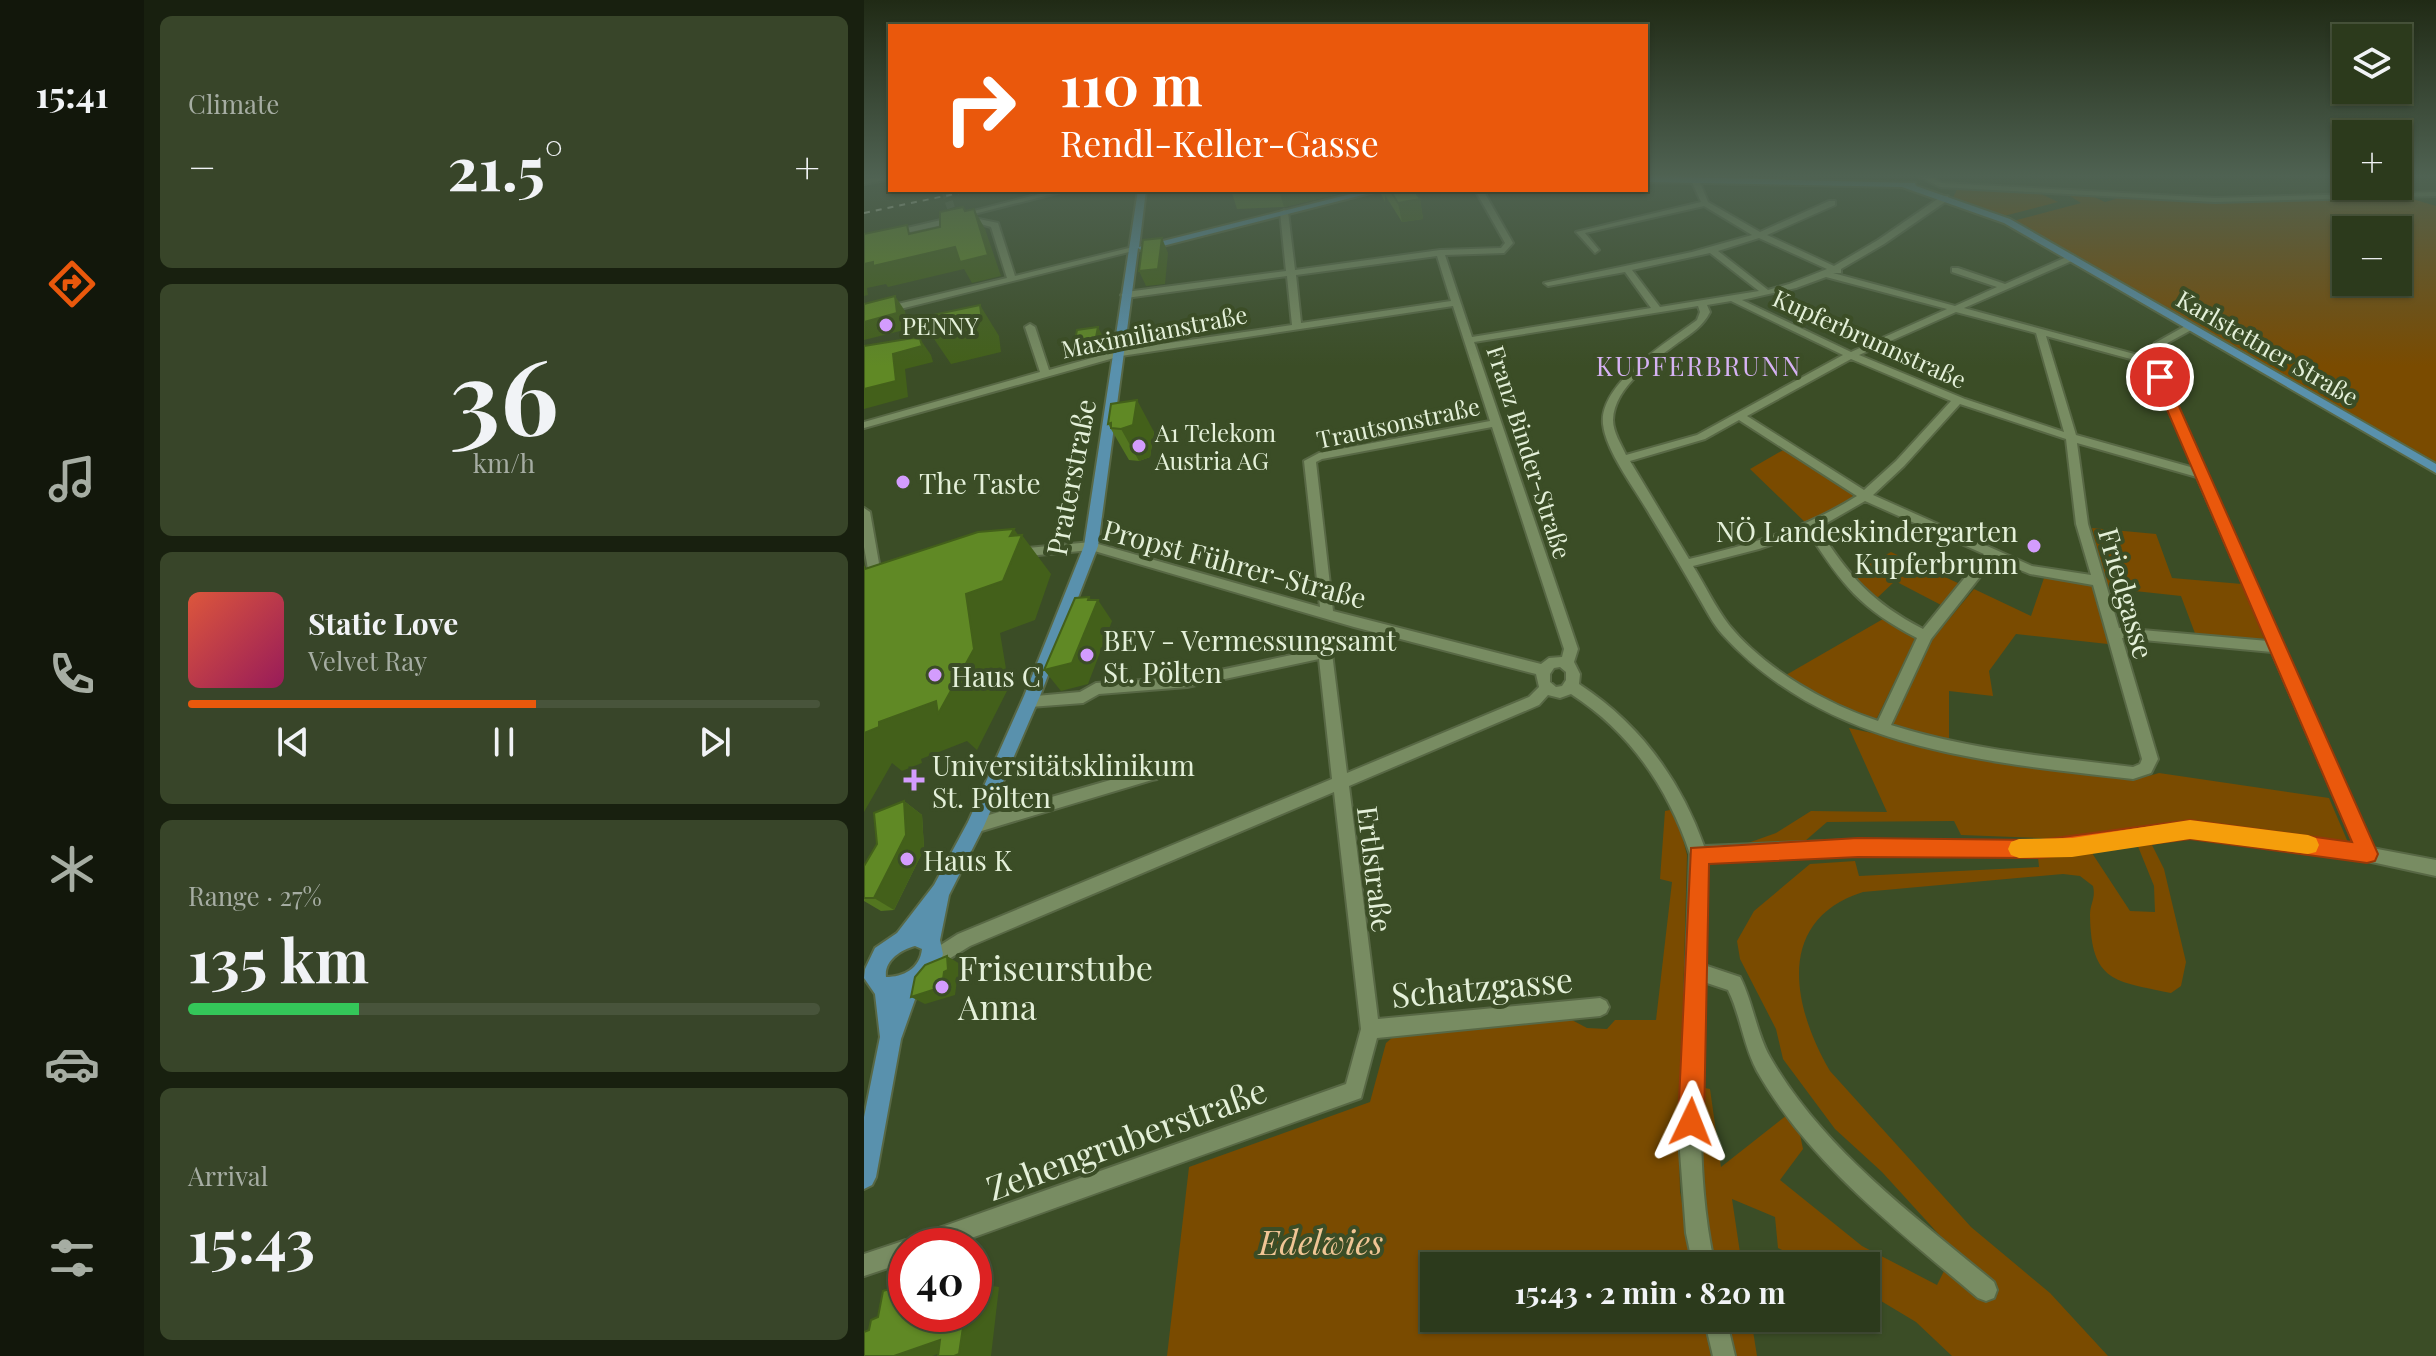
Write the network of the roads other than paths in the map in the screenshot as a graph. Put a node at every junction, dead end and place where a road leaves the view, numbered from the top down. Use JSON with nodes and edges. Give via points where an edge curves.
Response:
{"nodes":[{"id":1,"x":999,"y":239,"type":"edge"},
{"id":2,"x":1135,"y":239,"type":"edge"},
{"id":3,"x":1176,"y":239,"type":"edge"},
{"id":4,"x":1287,"y":239,"type":"edge"},
{"id":5,"x":1505,"y":239,"type":"edge"},
{"id":6,"x":1586,"y":239,"type":"edge"},
{"id":7,"x":1747,"y":239,"type":"edge"},
{"id":8,"x":1767,"y":239,"type":"edge"},
{"id":9,"x":1880,"y":239,"type":"edge"},
{"id":10,"x":2039,"y":239,"type":"edge"},
{"id":11,"x":882,"y":248,"type":"edge"},
{"id":12,"x":1133,"y":250,"type":"junction"},
{"id":13,"x":1595,"y":250,"type":"dead end"},
{"id":14,"x":1713,"y":251,"type":"junction"},
{"id":15,"x":864,"y":252,"type":"edge"},
{"id":16,"x":1440,"y":253,"type":"junction"},
{"id":17,"x":2071,"y":258,"type":"junction"},
{"id":18,"x":1627,"y":269,"type":"junction"},
{"id":19,"x":1955,"y":270,"type":"dead end"},
{"id":20,"x":1290,"y":273,"type":"junction"},
{"id":21,"x":1833,"y":273,"type":"junction"},
{"id":22,"x":1012,"y":280,"type":"junction"},
{"id":23,"x":1548,"y":283,"type":"dead end"},
{"id":24,"x":2005,"y":287,"type":"junction"},
{"id":25,"x":1766,"y":293,"type":"junction"},
{"id":26,"x":1126,"y":295,"type":"junction"},
{"id":27,"x":1733,"y":299,"type":"junction"},
{"id":28,"x":1458,"y":303,"type":"junction"},
{"id":29,"x":1702,"y":304,"type":"junction"},
{"id":30,"x":1955,"y":309,"type":"junction"},
{"id":31,"x":1657,"y":310,"type":"junction"},
{"id":32,"x":864,"y":315,"type":"edge"},
{"id":33,"x":1297,"y":326,"type":"junction"},
{"id":34,"x":1030,"y":327,"type":"dead end"},
{"id":35,"x":2190,"y":327,"type":"junction"},
{"id":36,"x":2040,"y":332,"type":"junction"},
{"id":37,"x":1470,"y":340,"type":"junction"},
{"id":38,"x":1120,"y":353,"type":"junction"},
{"id":39,"x":1849,"y":356,"type":"junction"},
{"id":40,"x":2153,"y":362,"type":"junction"},
{"id":41,"x":1045,"y":373,"type":"junction"},
{"id":42,"x":1958,"y":400,"type":"junction"},
{"id":43,"x":1740,"y":416,"type":"junction"},
{"id":44,"x":1498,"y":423,"type":"junction"},
{"id":45,"x":864,"y":425,"type":"edge"},
{"id":46,"x":2071,"y":438,"type":"junction"},
{"id":47,"x":1623,"y":459,"type":"junction"},
{"id":48,"x":2436,"y":469,"type":"edge"},
{"id":49,"x":2201,"y":474,"type":"junction"},
{"id":50,"x":1865,"y":496,"type":"junction"},
{"id":51,"x":864,"y":512,"type":"edge"},
{"id":52,"x":1811,"y":527,"type":"junction"},
{"id":53,"x":1091,"y":546,"type":"junction"},
{"id":54,"x":1992,"y":553,"type":"junction"},
{"id":55,"x":999,"y":556,"type":"edge"},
{"id":56,"x":1685,"y":564,"type":"junction"},
{"id":57,"x":869,"y":570,"type":"edge"},
{"id":58,"x":892,"y":572,"type":"edge"},
{"id":59,"x":2097,"y":581,"type":"junction"},
{"id":60,"x":1327,"y":614,"type":"junction"},
{"id":61,"x":2112,"y":632,"type":"junction"},
{"id":62,"x":1925,"y":636,"type":"junction"},
{"id":63,"x":2278,"y":647,"type":"junction"},
{"id":64,"x":1566,"y":665,"type":"junction"},
{"id":65,"x":1543,"y":670,"type":"junction"},
{"id":66,"x":1570,"y":686,"type":"junction"},
{"id":67,"x":1546,"y":688,"type":"junction"},
{"id":68,"x":1030,"y":701,"type":"junction"},
{"id":69,"x":1881,"y":730,"type":"junction"},
{"id":70,"x":1152,"y":774,"type":"dead end"},
{"id":71,"x":1339,"y":785,"type":"junction"},
{"id":72,"x":975,"y":826,"type":"junction"},
{"id":73,"x":1698,"y":854,"type":"junction"},
{"id":74,"x":2367,"y":854,"type":"junction"},
{"id":75,"x":2436,"y":868,"type":"edge"},
{"id":76,"x":941,"y":891,"type":"junction"},
{"id":77,"x":904,"y":939,"type":"junction"},
{"id":78,"x":931,"y":948,"type":"junction"},
{"id":79,"x":1696,"y":971,"type":"junction"},
{"id":80,"x":874,"y":976,"type":"edge"},
{"id":81,"x":911,"y":981,"type":"junction"},
{"id":82,"x":1600,"y":1007,"type":"dead end"},
{"id":83,"x":1370,"y":1029,"type":"junction"},
{"id":84,"x":890,"y":1039,"type":"junction"},
{"id":85,"x":1354,"y":1091,"type":"joint"},
{"id":86,"x":864,"y":1177,"type":"edge"},
{"id":87,"x":970,"y":1228,"type":"edge"},
{"id":88,"x":1701,"y":1252,"type":"edge"},
{"id":89,"x":888,"y":1257,"type":"edge"},
{"id":90,"x":864,"y":1265,"type":"edge"},
{"id":91,"x":1986,"y":1290,"type":"dead end"},
{"id":92,"x":1718,"y":1332,"type":"edge"},
{"id":93,"x":1724,"y":1356,"type":"edge"}],
"edges":[{"from":1,"to":22,"type":"street"},
{"from":2,"to":12,"type":"main road","name":"Praterstraße"},
{"from":3,"to":12,"type":"main road"},
{"from":4,"to":20,"type":"street"},
{"from":5,"to":16,"type":"street","via":[[1509,247],[1497,252]]},
{"from":6,"to":13,"type":"street"},
{"from":7,"to":14,"type":"street"},
{"from":8,"to":21,"type":"street"},
{"from":9,"to":21,"type":"street"},
{"from":10,"to":17,"type":"main road","name":"Karlstettner Straße"},
{"from":11,"to":15,"type":"street"},
{"from":12,"to":22,"type":"street"},
{"from":12,"to":26,"type":"main road","name":"Praterstraße"},
{"from":14,"to":18,"type":"street"},
{"from":14,"to":25,"type":"street"},
{"from":16,"to":20,"type":"street"},
{"from":16,"to":28,"type":"street","name":"Franz Binder-Straße"},
{"from":17,"to":24,"type":"street"},
{"from":17,"to":35,"type":"main road","name":"Karlstettner Straße"},
{"from":18,"to":23,"type":"street"},
{"from":18,"to":31,"type":"street"},
{"from":19,"to":24,"type":"street"},
{"from":20,"to":26,"type":"street"},
{"from":20,"to":33,"type":"street"},
{"from":21,"to":25,"type":"street"},
{"from":21,"to":30,"type":"street"},
{"from":22,"to":32,"type":"street"},
{"from":24,"to":30,"type":"street"},
{"from":25,"to":27,"type":"street"},
{"from":26,"to":38,"type":"main road","name":"Praterstraße"},
{"from":27,"to":29,"type":"street","name":"Kupferbrunnstraße"},
{"from":27,"to":39,"type":"street","name":"Kupferbrunnstraße"},
{"from":28,"to":33,"type":"street","name":"Maximilianstraße"},
{"from":28,"to":37,"type":"street","name":"Franz Binder-Straße"},
{"from":29,"to":31,"type":"street","name":"Kupferbrunnstraße"},
{"from":29,"to":47,"type":"street","via":[[1701,321],[1626,381],[1611,402],[1611,436]]},
{"from":30,"to":36,"type":"street"},
{"from":30,"to":39,"type":"street"},
{"from":31,"to":37,"type":"street","name":"Kupferbrunnstraße"},
{"from":33,"to":38,"type":"street","name":"Maximilianstraße"},
{"from":34,"to":41,"type":"street"},
{"from":35,"to":40,"type":"street","via":[[2165,338],[2153,352]]},
{"from":35,"to":48,"type":"main road","name":"Karlstettner Straße"},
{"from":36,"to":40,"type":"street"},
{"from":36,"to":46,"type":"street","name":"Friedgasse"},
{"from":37,"to":44,"type":"street","name":"Franz Binder-Straße"},
{"from":38,"to":41,"type":"street","name":"Maximilianstraße"},
{"from":38,"to":53,"type":"main road","name":"Praterstraße"},
{"from":39,"to":42,"type":"street","name":"Kupferbrunnstraße"},
{"from":39,"to":43,"type":"street"},
{"from":40,"to":49,"type":"street"},
{"from":41,"to":45,"type":"street","name":"Maximilianstraße"},
{"from":42,"to":46,"type":"street","name":"Kupferbrunnstraße"},
{"from":42,"to":50,"type":"street"},
{"from":43,"to":47,"type":"street","via":[[1701,437]]},
{"from":43,"to":50,"type":"street"},
{"from":44,"to":60,"type":"street","name":"Trautsonstraße","via":[[1319,456],[1308,465]]},
{"from":44,"to":64,"type":"street","name":"Franz Binder-Straße","via":[[1571,649]]},
{"from":46,"to":49,"type":"street","name":"Kupferbrunnstraße"},
{"from":46,"to":59,"type":"street","name":"Friedgasse","via":[[2082,524]]},
{"from":47,"to":56,"type":"street"},
{"from":49,"to":63,"type":"street"},
{"from":50,"to":52,"type":"street"},
{"from":50,"to":54,"type":"street"},
{"from":51,"to":57,"type":"street"},
{"from":52,"to":56,"type":"street"},
{"from":52,"to":62,"type":"street","via":[[1849,586]]},
{"from":53,"to":55,"type":"street","name":"Propst Führer-Straße"},
{"from":53,"to":60,"type":"street","name":"Propst Führer-Straße"},
{"from":53,"to":68,"type":"main road","name":"Praterstraße"},
{"from":54,"to":59,"type":"street","via":[[2030,570]]},
{"from":54,"to":62,"type":"street"},
{"from":56,"to":69,"type":"street","via":[[1743,651],[1819,704]]},
{"from":57,"to":58,"type":"street"},
{"from":59,"to":61,"type":"street","name":"Friedgasse"},
{"from":60,"to":65,"type":"street","name":"Propst Führer-Straße"},
{"from":61,"to":63,"type":"street"},
{"from":61,"to":69,"type":"street","name":"Friedgasse","via":[[2150,759],[2146,768],[2133,773],[1987,755]]},
{"from":62,"to":69,"type":"street"},
{"from":63,"to":74,"type":"street"},
{"from":64,"to":65,"type":"street"},
{"from":64,"to":66,"type":"street","via":[[1575,674]]},
{"from":65,"to":67,"type":"street","via":[[1540,678]]},
{"from":66,"to":67,"type":"street","via":[[1559,691]]},
{"from":66,"to":73,"type":"street","via":[[1620,722],[1655,767],[1688,819]]},
{"from":67,"to":71,"type":"street","via":[[1534,701]]},
{"from":68,"to":71,"type":"street","name":"Ertlstraße","via":[[1187,682],[1325,653]]},
{"from":68,"to":72,"type":"main road","name":"Praterstraße"},
{"from":70,"to":72,"type":"street"},
{"from":71,"to":78,"type":"street","via":[[964,940]]},
{"from":71,"to":83,"type":"street","name":"Ertlstraße"},
{"from":72,"to":76,"type":"main road","name":"Praterstraße"},
{"from":73,"to":74,"type":"street","via":[[1858,847],[2040,849],[2190,830]]},
{"from":73,"to":79,"type":"street"},
{"from":74,"to":75,"type":"street"},
{"from":76,"to":77,"type":"main road","name":"Praterstraße"},
{"from":76,"to":78,"type":"main road","name":"Praterstraße"},
{"from":77,"to":78,"type":"main road","via":[[922,937]]},
{"from":77,"to":80,"type":"main road","name":"Praterstraße"},
{"from":78,"to":81,"type":"main road"},
{"from":79,"to":88,"type":"street","via":[[1690,1152]]},
{"from":79,"to":91,"type":"street","via":[[1734,983],[1764,1064],[1841,1166]]},
{"from":80,"to":81,"type":"main road"},
{"from":80,"to":84,"type":"main road"},
{"from":81,"to":84,"type":"main road"},
{"from":82,"to":83,"type":"street","name":"Schatzgasse"},
{"from":83,"to":85,"type":"street","name":"Ertlstraße"},
{"from":84,"to":86,"type":"main road"},
{"from":85,"to":87,"type":"street","name":"Zehengruberstraße"},
{"from":89,"to":90,"type":"street"},
{"from":92,"to":93,"type":"street"}]}
